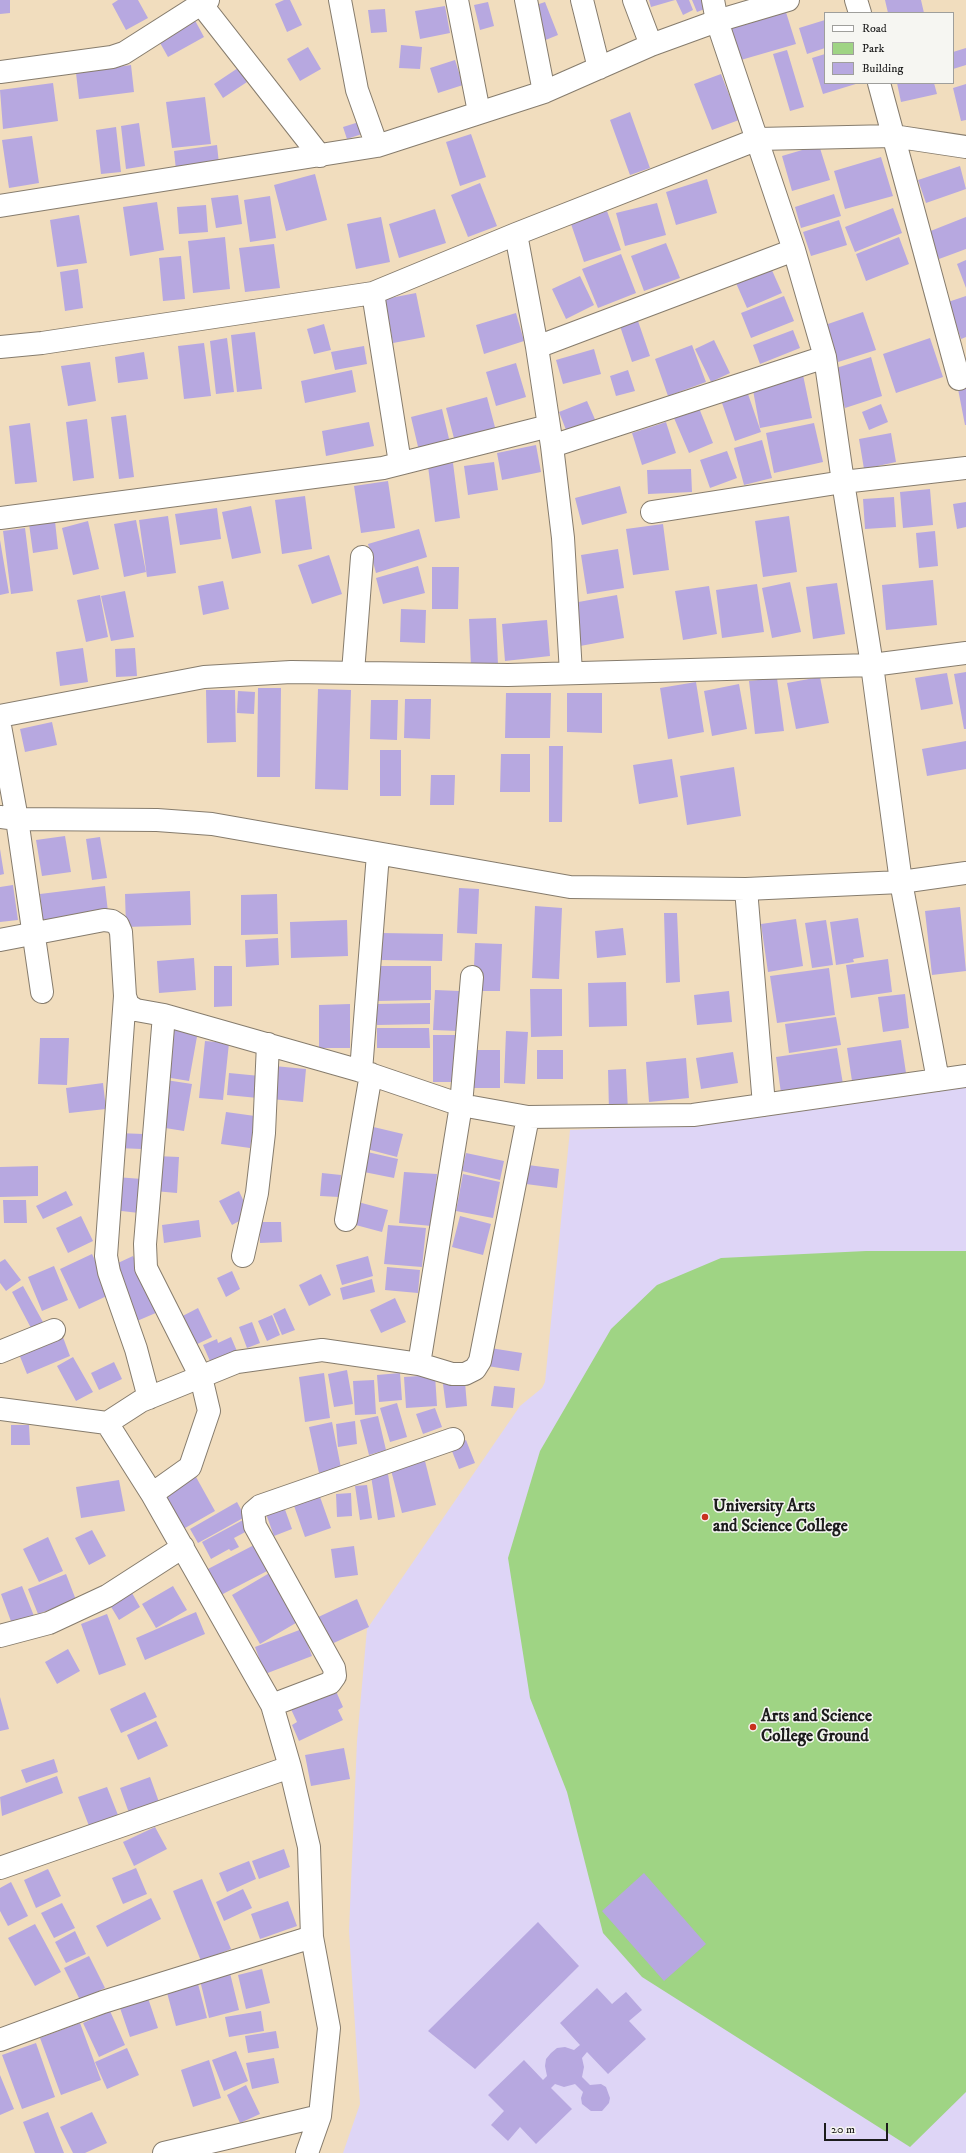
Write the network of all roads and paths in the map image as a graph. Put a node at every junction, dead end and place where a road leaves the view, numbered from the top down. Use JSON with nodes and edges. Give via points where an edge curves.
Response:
{"nodes":[{"id":1,"x":340,"y":0,"type":"edge"},
{"id":2,"x":457,"y":0,"type":"edge"},
{"id":3,"x":526,"y":0,"type":"edge"},
{"id":4,"x":582,"y":0,"type":"edge"},
{"id":5,"x":634,"y":0,"type":"edge"},
{"id":6,"x":713,"y":0,"type":"edge"},
{"id":7,"x":788,"y":0,"type":"edge"},
{"id":8,"x":856,"y":0,"type":"edge"},
{"id":9,"x":202,"y":1,"type":"edge"},
{"id":10,"x":860,"y":12,"type":"edge"},
{"id":11,"x":717,"y":21,"type":"junction"},
{"id":12,"x":651,"y":44,"type":"junction"},
{"id":13,"x":599,"y":68,"type":"junction"},
{"id":14,"x":0,"y":72,"type":"edge"},
{"id":15,"x":879,"y":84,"type":"edge"},
{"id":16,"x":544,"y":92,"type":"junction"},
{"id":17,"x":479,"y":112,"type":"junction"},
{"id":18,"x":893,"y":136,"type":"junction"},
{"id":19,"x":758,"y":139,"type":"junction"},
{"id":20,"x":377,"y":146,"type":"junction"},
{"id":21,"x":966,"y":147,"type":"edge"},
{"id":22,"x":320,"y":156,"type":"junction"},
{"id":23,"x":0,"y":206,"type":"edge"},
{"id":24,"x":516,"y":234,"type":"junction"},
{"id":25,"x":794,"y":250,"type":"junction"},
{"id":26,"x":373,"y":293,"type":"junction"},
{"id":27,"x":0,"y":347,"type":"edge"},
{"id":28,"x":537,"y":347,"type":"junction"},
{"id":29,"x":825,"y":357,"type":"junction"},
{"id":30,"x":959,"y":379,"type":"dead end"},
{"id":31,"x":550,"y":436,"type":"junction"},
{"id":32,"x":400,"y":463,"type":"junction"},
{"id":33,"x":966,"y":468,"type":"edge"},
{"id":34,"x":842,"y":482,"type":"junction"},
{"id":35,"x":652,"y":512,"type":"dead end"},
{"id":36,"x":0,"y":518,"type":"edge"},
{"id":37,"x":362,"y":557,"type":"dead end"},
{"id":38,"x":966,"y":653,"type":"edge"},
{"id":39,"x":872,"y":665,"type":"junction"},
{"id":40,"x":353,"y":672,"type":"junction"},
{"id":41,"x":571,"y":673,"type":"junction"},
{"id":42,"x":0,"y":716,"type":"edge"},
{"id":43,"x":0,"y":726,"type":"edge"},
{"id":44,"x":8,"y":818,"type":"edge"},
{"id":45,"x":378,"y":854,"type":"junction"},
{"id":46,"x":966,"y":873,"type":"edge"},
{"id":47,"x":901,"y":882,"type":"junction"},
{"id":48,"x":746,"y":888,"type":"junction"},
{"id":49,"x":33,"y":933,"type":"junction"},
{"id":50,"x":0,"y":940,"type":"edge"},
{"id":51,"x":472,"y":977,"type":"dead end"},
{"id":52,"x":42,"y":992,"type":"dead end"},
{"id":53,"x":125,"y":996,"type":"junction"},
{"id":54,"x":164,"y":1015,"type":"junction"},
{"id":55,"x":268,"y":1044,"type":"junction"},
{"id":56,"x":366,"y":1073,"type":"junction"},
{"id":57,"x":966,"y":1076,"type":"edge"},
{"id":58,"x":938,"y":1080,"type":"junction"},
{"id":59,"x":461,"y":1105,"type":"junction"},
{"id":60,"x":764,"y":1105,"type":"junction"},
{"id":61,"x":528,"y":1117,"type":"junction"},
{"id":62,"x":346,"y":1220,"type":"dead end"},
{"id":63,"x":243,"y":1256,"type":"dead end"},
{"id":64,"x":54,"y":1330,"type":"dead end"},
{"id":65,"x":0,"y":1352,"type":"edge"},
{"id":66,"x":419,"y":1364,"type":"junction"},
{"id":67,"x":201,"y":1377,"type":"junction"},
{"id":68,"x":148,"y":1398,"type":"junction"},
{"id":69,"x":0,"y":1409,"type":"edge"},
{"id":70,"x":107,"y":1423,"type":"junction"},
{"id":71,"x":453,"y":1438,"type":"dead end"},
{"id":72,"x":152,"y":1494,"type":"junction"},
{"id":73,"x":182,"y":1547,"type":"junction"},
{"id":74,"x":0,"y":1636,"type":"edge"},
{"id":75,"x":272,"y":1705,"type":"junction"},
{"id":76,"x":290,"y":1767,"type":"junction"},
{"id":77,"x":0,"y":1868,"type":"edge"},
{"id":78,"x":312,"y":1937,"type":"junction"},
{"id":79,"x":0,"y":2040,"type":"edge"},
{"id":80,"x":320,"y":2116,"type":"junction"},
{"id":81,"x":164,"y":2153,"type":"edge"},
{"id":82,"x":308,"y":2153,"type":"edge"}],
"edges":[{"from":1,"to":20,"type":"street","via":[[357,90]]},
{"from":2,"to":17,"type":"street"},
{"from":3,"to":16,"type":"street"},
{"from":4,"to":13,"type":"street"},
{"from":5,"to":12,"type":"street"},
{"from":6,"to":11,"type":"street"},
{"from":7,"to":11,"type":"street"},
{"from":8,"to":10,"type":"street"},
{"from":9,"to":14,"type":"street","via":[[118,55]]},
{"from":9,"to":22,"type":"street"},
{"from":11,"to":12,"type":"street"},
{"from":11,"to":19,"type":"street"},
{"from":12,"to":13,"type":"street"},
{"from":13,"to":16,"type":"street"},
{"from":15,"to":18,"type":"street"},
{"from":16,"to":17,"type":"street"},
{"from":17,"to":20,"type":"street"},
{"from":18,"to":19,"type":"street"},
{"from":18,"to":21,"type":"street"},
{"from":18,"to":30,"type":"street"},
{"from":19,"to":24,"type":"street"},
{"from":19,"to":25,"type":"street"},
{"from":20,"to":22,"type":"street"},
{"from":22,"to":23,"type":"street"},
{"from":24,"to":26,"type":"street"},
{"from":24,"to":28,"type":"street"},
{"from":25,"to":28,"type":"street"},
{"from":25,"to":29,"type":"street"},
{"from":26,"to":27,"type":"street","via":[[42,343]]},
{"from":26,"to":32,"type":"street"},
{"from":28,"to":31,"type":"street"},
{"from":29,"to":31,"type":"street"},
{"from":29,"to":34,"type":"street"},
{"from":31,"to":32,"type":"street"},
{"from":31,"to":41,"type":"street","via":[[563,538]]},
{"from":32,"to":36,"type":"street","via":[[383,468]]},
{"from":33,"to":34,"type":"street"},
{"from":34,"to":35,"type":"street"},
{"from":34,"to":39,"type":"street"},
{"from":37,"to":40,"type":"street"},
{"from":38,"to":39,"type":"street"},
{"from":39,"to":41,"type":"street"},
{"from":39,"to":47,"type":"street"},
{"from":40,"to":41,"type":"street","via":[[508,675]]},
{"from":40,"to":42,"type":"street","via":[[291,672],[204,677]]},
{"from":43,"to":44,"type":"street"},
{"from":44,"to":45,"type":"street","via":[[157,820],[212,824]]},
{"from":44,"to":49,"type":"street"},
{"from":45,"to":48,"type":"street","via":[[570,887]]},
{"from":45,"to":56,"type":"street"},
{"from":46,"to":47,"type":"street"},
{"from":47,"to":48,"type":"street"},
{"from":47,"to":58,"type":"street"},
{"from":48,"to":60,"type":"street"},
{"from":49,"to":50,"type":"street"},
{"from":49,"to":52,"type":"street"},
{"from":49,"to":53,"type":"street","via":[[104,920],[118,925],[121,932]]},
{"from":51,"to":59,"type":"street"},
{"from":53,"to":54,"type":"street","via":[[128,1006],[136,1010]]},
{"from":53,"to":68,"type":"street","via":[[106,1256],[109,1272],[136,1349]]},
{"from":54,"to":55,"type":"street"},
{"from":54,"to":67,"type":"street","via":[[145,1244],[146,1268]]},
{"from":55,"to":56,"type":"street"},
{"from":55,"to":63,"type":"street","via":[[264,1133],[257,1193]]},
{"from":56,"to":59,"type":"street"},
{"from":56,"to":62,"type":"street"},
{"from":57,"to":58,"type":"street"},
{"from":58,"to":60,"type":"street"},
{"from":59,"to":61,"type":"street"},
{"from":59,"to":66,"type":"street"},
{"from":60,"to":61,"type":"street","via":[[693,1115]]},
{"from":61,"to":66,"type":"street","via":[[480,1361],[475,1369],[465,1374],[452,1374]]},
{"from":64,"to":65,"type":"street"},
{"from":66,"to":67,"type":"street","via":[[322,1350],[237,1362]]},
{"from":67,"to":68,"type":"street"},
{"from":67,"to":72,"type":"street","via":[[208,1411],[190,1467]]},
{"from":68,"to":70,"type":"street"},
{"from":69,"to":70,"type":"street"},
{"from":70,"to":72,"type":"street"},
{"from":71,"to":75,"type":"street","via":[[260,1506],[254,1512],[255,1526],[334,1668],[335,1676],[330,1683]]},
{"from":72,"to":73,"type":"street"},
{"from":73,"to":74,"type":"street","via":[[107,1596],[49,1623]]},
{"from":73,"to":75,"type":"street"},
{"from":75,"to":76,"type":"street"},
{"from":76,"to":77,"type":"street"},
{"from":76,"to":78,"type":"street","via":[[309,1847]]},
{"from":78,"to":79,"type":"street","via":[[103,2002]]},
{"from":78,"to":80,"type":"street","via":[[329,2028]]},
{"from":80,"to":81,"type":"street"},
{"from":80,"to":82,"type":"street"}]}
